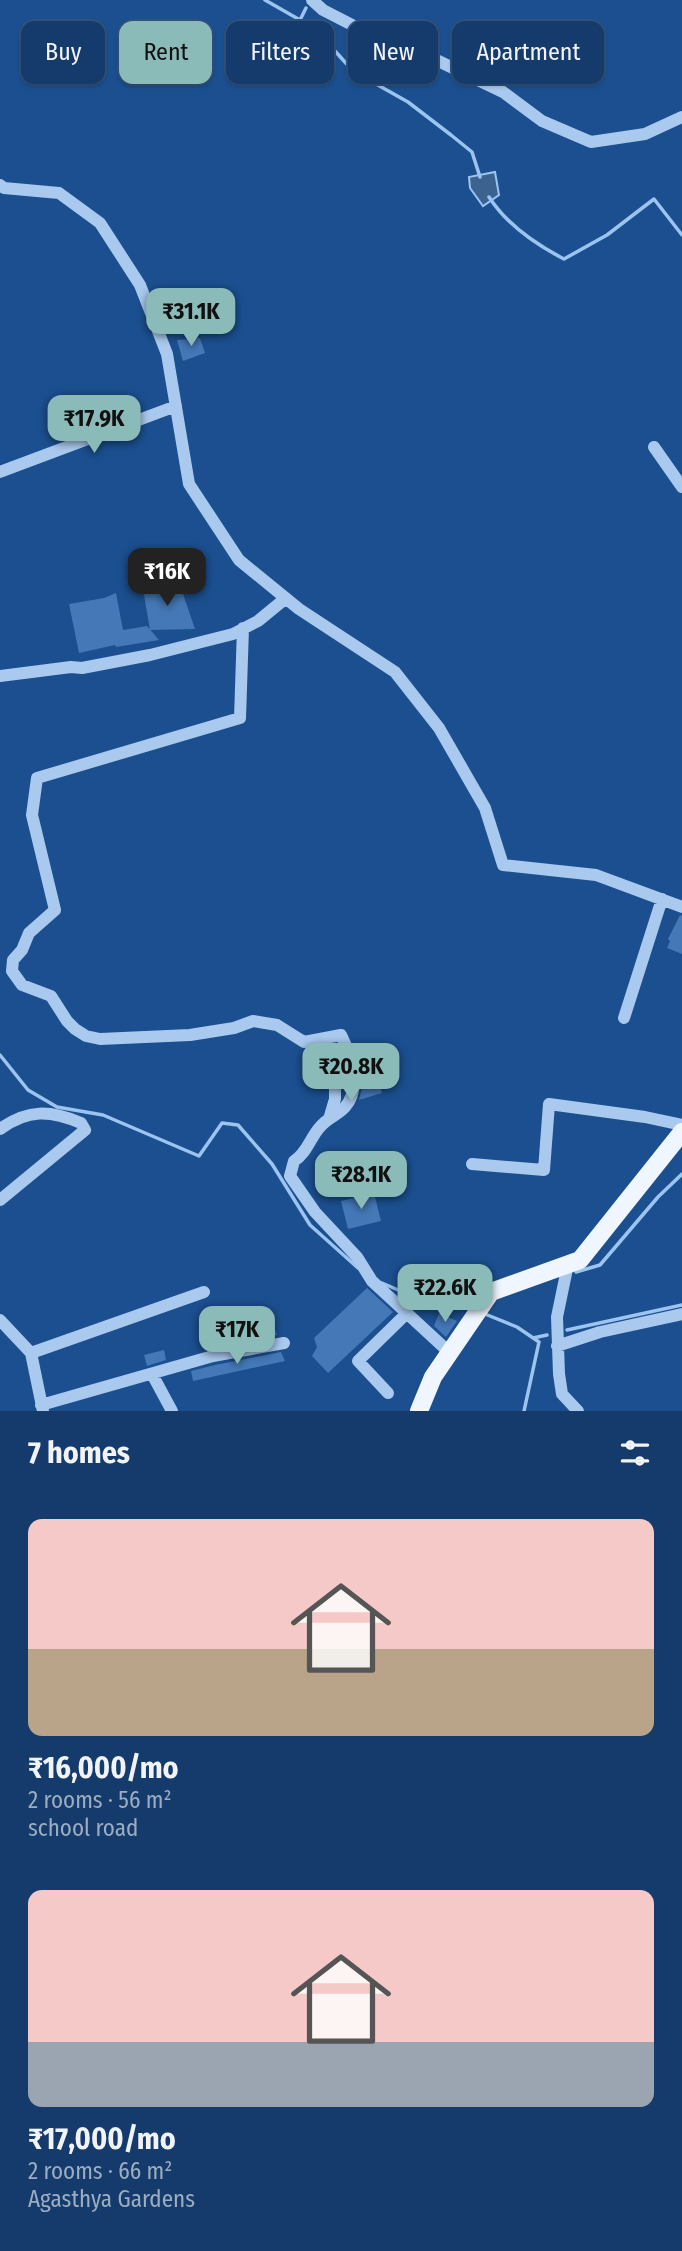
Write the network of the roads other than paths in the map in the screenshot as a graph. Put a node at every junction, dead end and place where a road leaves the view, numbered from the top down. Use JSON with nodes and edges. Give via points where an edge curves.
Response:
{"nodes":[{"id":1,"x":312,"y":0,"type":"edge"},
{"id":2,"x":682,"y":117,"type":"edge"},
{"id":3,"x":0,"y":185,"type":"edge"},
{"id":4,"x":176,"y":406,"type":"junction"},
{"id":5,"x":654,"y":447,"type":"dead end"},
{"id":6,"x":0,"y":472,"type":"edge"},
{"id":7,"x":682,"y":487,"type":"edge"},
{"id":8,"x":286,"y":598,"type":"junction"},
{"id":9,"x":238,"y":631,"type":"junction"},
{"id":10,"x":0,"y":676,"type":"edge"},
{"id":11,"x":662,"y":900,"type":"junction"},
{"id":12,"x":682,"y":907,"type":"edge"},
{"id":13,"x":625,"y":1018,"type":"dead end"},
{"id":14,"x":335,"y":1084,"type":"dead end"},
{"id":15,"x":330,"y":1116,"type":"junction"},
{"id":16,"x":682,"y":1125,"type":"edge"},
{"id":17,"x":0,"y":1129,"type":"edge"},
{"id":18,"x":682,"y":1132,"type":"edge"},
{"id":19,"x":472,"y":1164,"type":"dead end"},
{"id":20,"x":0,"y":1200,"type":"edge"},
{"id":21,"x":568,"y":1264,"type":"junction"},
{"id":22,"x":204,"y":1292,"type":"dead end"},
{"id":23,"x":407,"y":1313,"type":"junction"},
{"id":24,"x":682,"y":1314,"type":"edge"},
{"id":25,"x":0,"y":1320,"type":"edge"},
{"id":26,"x":284,"y":1343,"type":"dead end"},
{"id":27,"x":557,"y":1346,"type":"junction"},
{"id":28,"x":445,"y":1349,"type":"junction"},
{"id":29,"x":31,"y":1353,"type":"junction"},
{"id":30,"x":152,"y":1374,"type":"junction"},
{"id":31,"x":388,"y":1393,"type":"dead end"},
{"id":32,"x":562,"y":1394,"type":"junction"},
{"id":33,"x":42,"y":1408,"type":"edge"},
{"id":34,"x":172,"y":1411,"type":"edge"},
{"id":35,"x":419,"y":1411,"type":"edge"},
{"id":36,"x":560,"y":1411,"type":"edge"},
{"id":37,"x":578,"y":1411,"type":"edge"}],
"edges":[{"from":1,"to":2,"type":"street","via":[[362,30],[503,92],[542,121],[591,142],[645,134]]},
{"from":3,"to":4,"type":"street","via":[[60,193],[100,223],[140,285],[167,354]]},
{"from":4,"to":6,"type":"street"},
{"from":4,"to":8,"type":"street","via":[[189,484],[239,560]]},
{"from":5,"to":7,"type":"street"},
{"from":8,"to":9,"type":"street"},
{"from":8,"to":11,"type":"street","via":[[395,672],[439,728],[485,808],[503,865],[596,875]]},
{"from":9,"to":10,"type":"street","via":[[150,655]]},
{"from":9,"to":15,"type":"street","via":[[240,718],[37,778],[32,816],[55,910],[29,933],[13,960],[12,971],[22,985],[51,996],[67,1021],[93,1038],[190,1035],[253,1021],[277,1025],[304,1042],[341,1035],[351,1059],[352,1094],[344,1109]]},
{"from":11,"to":12,"type":"street"},
{"from":11,"to":13,"type":"street"},
{"from":14,"to":15,"type":"street"},
{"from":15,"to":23,"type":"street","via":[[294,1161],[290,1176],[373,1280]]},
{"from":16,"to":19,"type":"street","via":[[549,1104],[544,1170]]},
{"from":17,"to":20,"type":"street","via":[[25,1114],[48,1114],[81,1123],[85,1130]]},
{"from":18,"to":21,"type":"main road","via":[[580,1260]]},
{"from":21,"to":27,"type":"street","via":[[557,1318]]},
{"from":21,"to":28,"type":"main road","via":[[491,1292]]},
{"from":22,"to":29,"type":"street"},
{"from":23,"to":28,"type":"street"},
{"from":23,"to":31,"type":"street","via":[[358,1361]]},
{"from":24,"to":27,"type":"street"},
{"from":25,"to":29,"type":"street"},
{"from":26,"to":30,"type":"street","via":[[213,1356]]},
{"from":27,"to":32,"type":"street"},
{"from":28,"to":35,"type":"main road"},
{"from":29,"to":33,"type":"street"},
{"from":30,"to":33,"type":"street"},
{"from":30,"to":34,"type":"street"},
{"from":32,"to":36,"type":"street"},
{"from":32,"to":37,"type":"street"}]}
